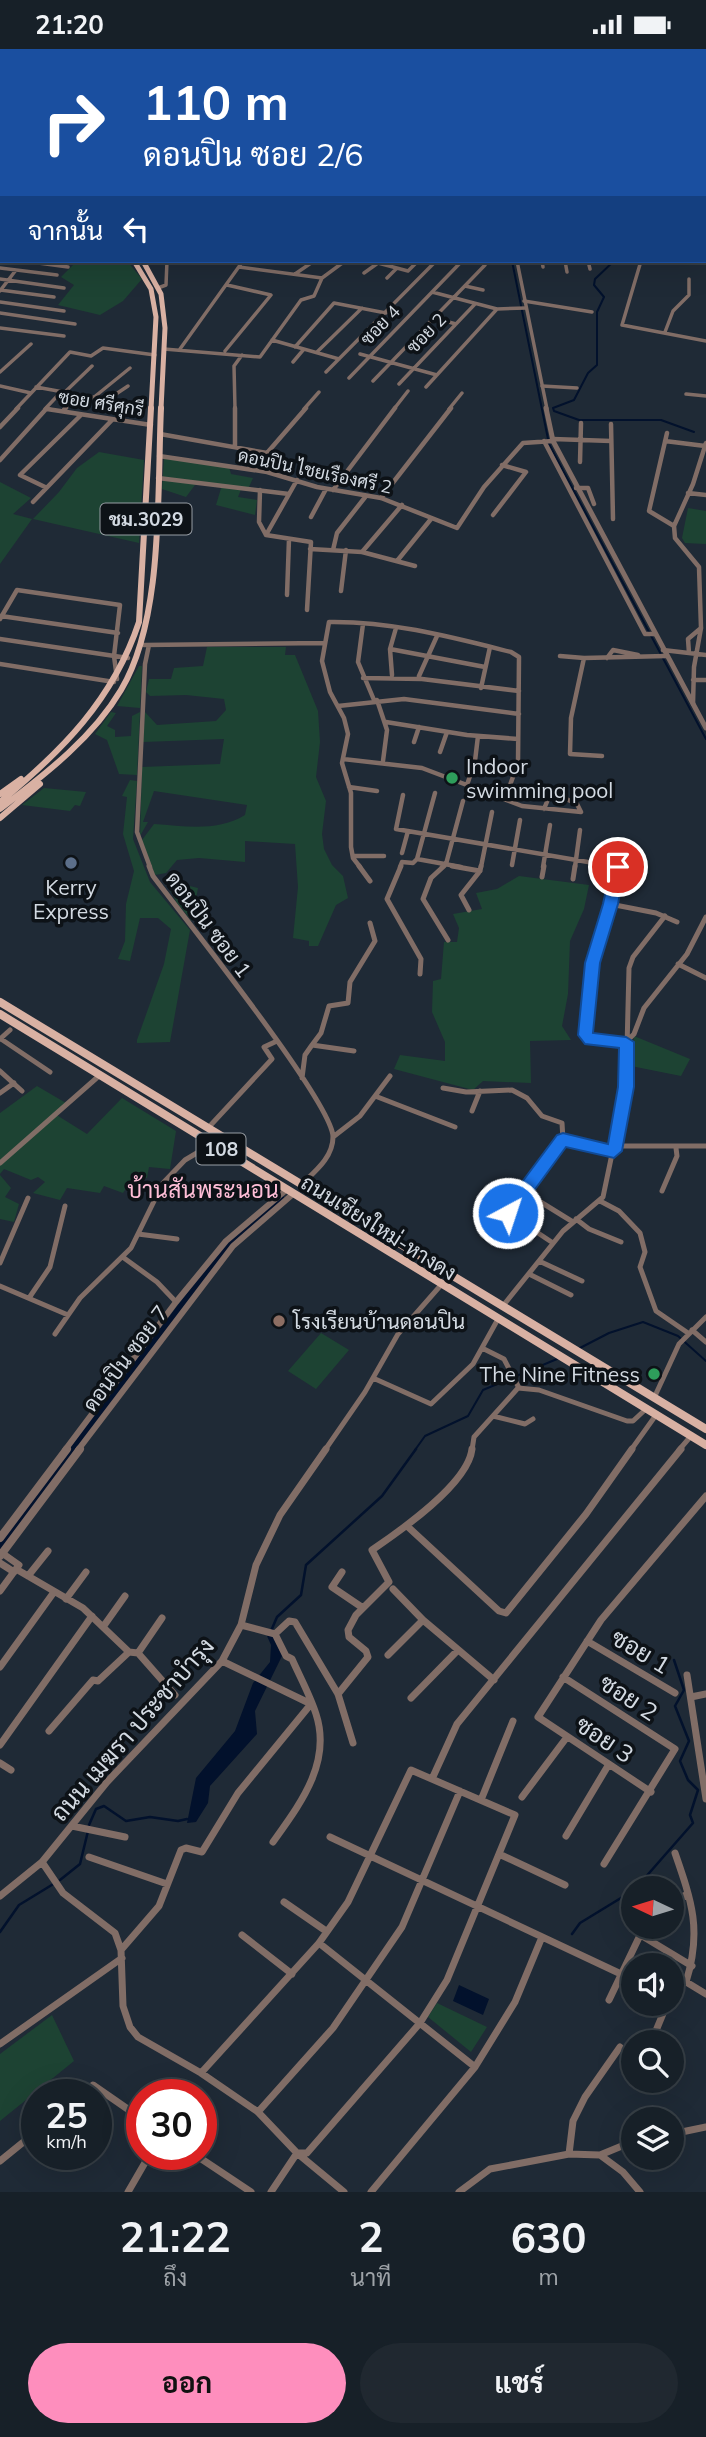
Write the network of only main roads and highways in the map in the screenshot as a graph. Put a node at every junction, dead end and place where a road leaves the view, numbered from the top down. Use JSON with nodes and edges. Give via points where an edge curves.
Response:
{"nodes":[{"id":1,"x":135,"y":263,"type":"edge"},
{"id":2,"x":144,"y":263,"type":"edge"},
{"id":3,"x":55,"y":756,"type":"junction"},
{"id":4,"x":67,"y":757,"type":"junction"},
{"id":5,"x":0,"y":794,"type":"edge"},
{"id":6,"x":0,"y":802,"type":"edge"},
{"id":7,"x":0,"y":810,"type":"edge"},
{"id":8,"x":0,"y":818,"type":"edge"},
{"id":9,"x":0,"y":1002,"type":"edge"},
{"id":10,"x":0,"y":1014,"type":"edge"},
{"id":11,"x":706,"y":1429,"type":"edge"},
{"id":12,"x":706,"y":1445,"type":"edge"}],
"edges":[{"from":1,"to":3,"type":"main road","number":"ชม.3029","via":[[155,303],[141,605],[128,658],[116,680],[86,723]]},
{"from":2,"to":4,"type":"main road","number":"ชม.3029","via":[[164,310],[146,645],[141,664],[102,719]]},
{"from":3,"to":5,"type":"main road"},
{"from":3,"to":6,"type":"main road","number":"ชม.3029"},
{"from":4,"to":7,"type":"main road","number":"ชม.3029"},
{"from":4,"to":8,"type":"main road"},
{"from":9,"to":11,"type":"main road","name":"ถนนเชียงใหม่-หางดง","number":"108"},
{"from":10,"to":12,"type":"main road","name":"ถนนเชียงใหม่-หางดง","number":"108","via":[[13,1028],[100,1075]]}]}
